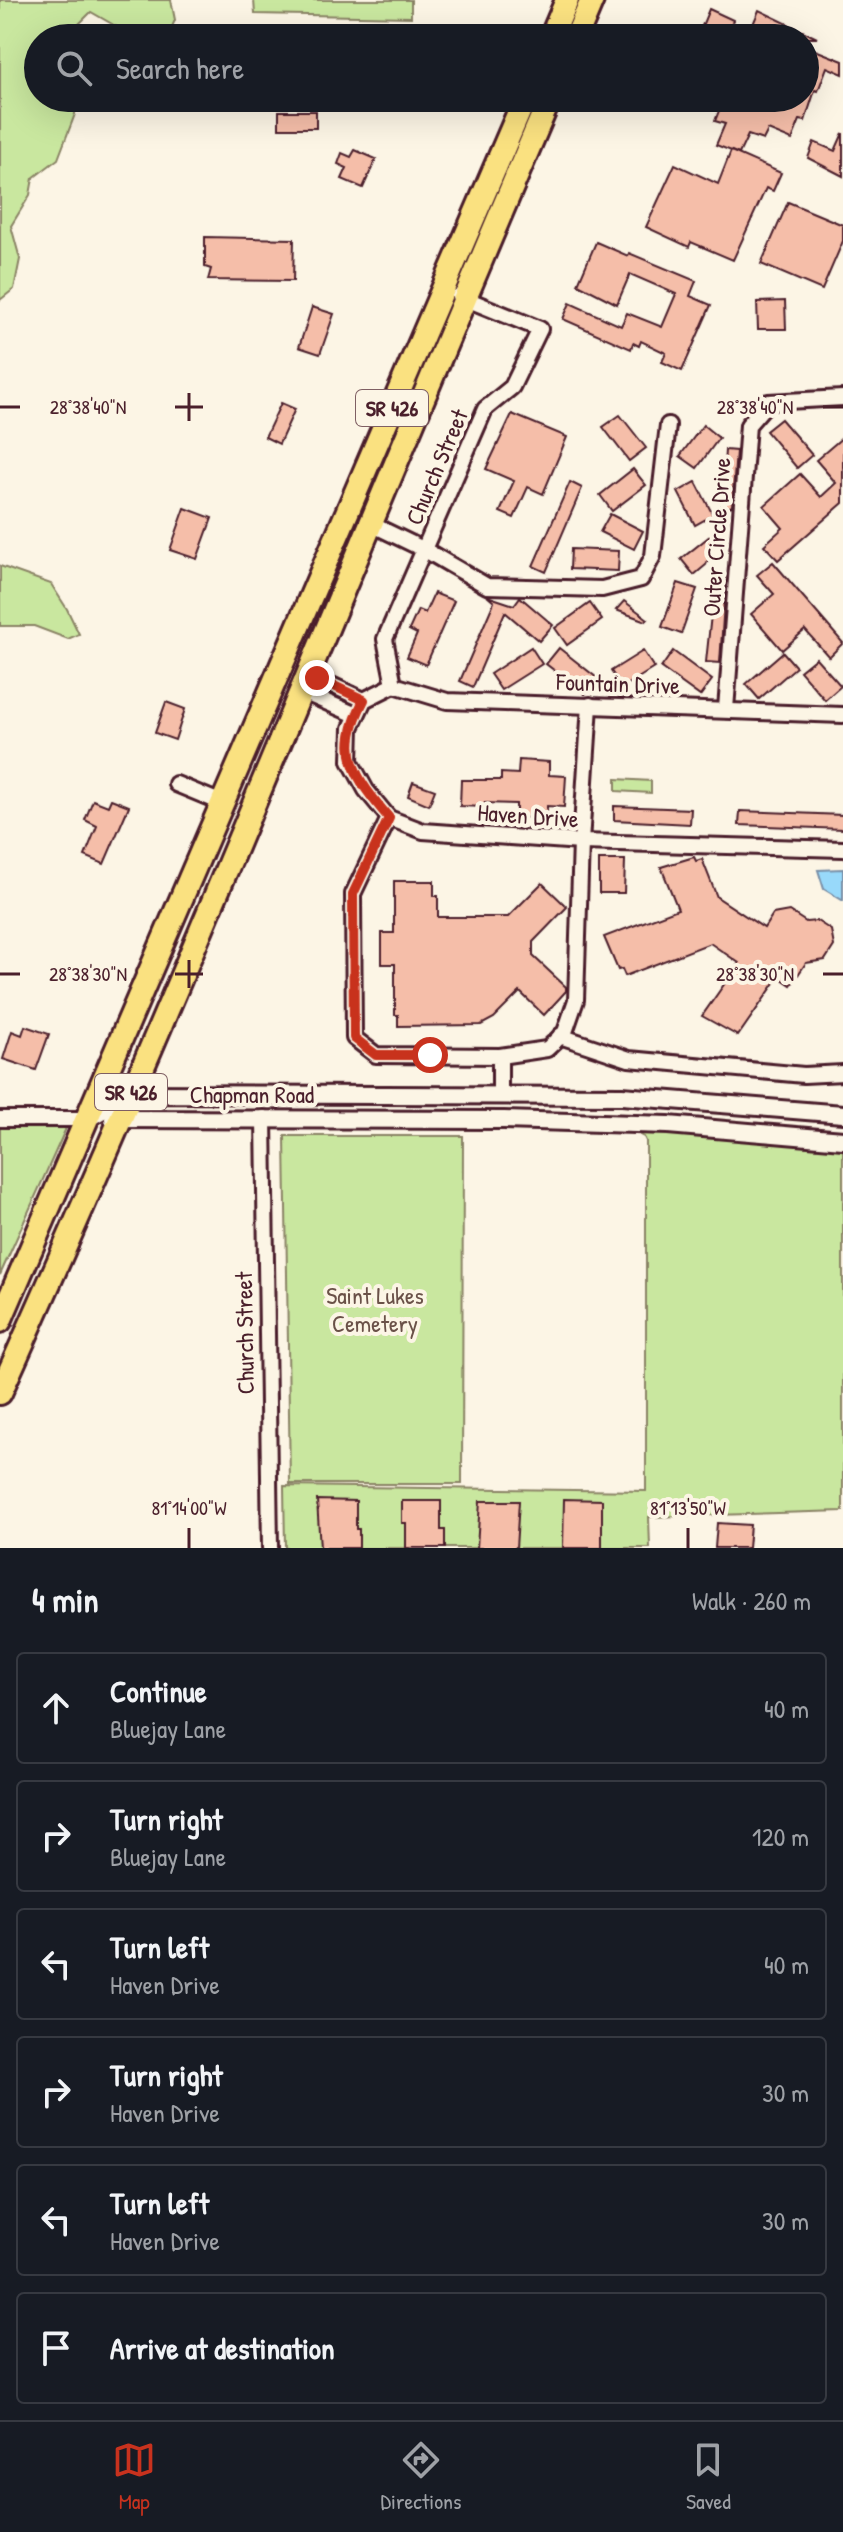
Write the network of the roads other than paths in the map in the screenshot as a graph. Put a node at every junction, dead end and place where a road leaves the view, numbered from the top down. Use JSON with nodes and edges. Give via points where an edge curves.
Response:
{"nodes":[{"id":1,"x":567,"y":0,"type":"edge"},
{"id":2,"x":592,"y":0,"type":"edge"},
{"id":3,"x":557,"y":24,"type":"edge"},
{"id":4,"x":582,"y":24,"type":"edge"},
{"id":5,"x":519,"y":112,"type":"edge"},
{"id":6,"x":544,"y":112,"type":"edge"},
{"id":7,"x":443,"y":289,"type":"junction"},
{"id":8,"x":464,"y":298,"type":"junction"},
{"id":9,"x":843,"y":398,"type":"edge"},
{"id":10,"x":668,"y":425,"type":"dead end"},
{"id":11,"x":369,"y":523,"type":"junction"},
{"id":12,"x":425,"y":550,"type":"junction"},
{"id":13,"x":305,"y":683,"type":"junction"},
{"id":14,"x":394,"y":685,"type":"junction"},
{"id":15,"x":364,"y":700,"type":"junction"},
{"id":16,"x":590,"y":705,"type":"junction"},
{"id":17,"x":726,"y":709,"type":"junction"},
{"id":18,"x":356,"y":715,"type":"junction"},
{"id":19,"x":843,"y":715,"type":"edge"},
{"id":20,"x":176,"y":784,"type":"dead end"},
{"id":21,"x":222,"y":803,"type":"junction"},
{"id":22,"x":389,"y":818,"type":"junction"},
{"id":23,"x":581,"y":842,"type":"junction"},
{"id":24,"x":843,"y":849,"type":"edge"},
{"id":25,"x":560,"y":1036,"type":"junction"},
{"id":26,"x":500,"y":1056,"type":"junction"},
{"id":27,"x":843,"y":1073,"type":"edge"},
{"id":28,"x":130,"y":1094,"type":"junction"},
{"id":29,"x":500,"y":1094,"type":"junction"},
{"id":30,"x":843,"y":1114,"type":"edge"},
{"id":31,"x":120,"y":1118,"type":"junction"},
{"id":32,"x":264,"y":1118,"type":"junction"},
{"id":33,"x":0,"y":1119,"type":"edge"},
{"id":34,"x":87,"y":1119,"type":"junction"},
{"id":35,"x":843,"y":1140,"type":"edge"},
{"id":36,"x":0,"y":1321,"type":"edge"},
{"id":37,"x":0,"y":1393,"type":"edge"},
{"id":38,"x":270,"y":1548,"type":"edge"}],
"edges":[{"from":1,"to":3,"type":"main road"},
{"from":2,"to":4,"type":"main road"},
{"from":5,"to":7,"type":"main road","number":"SR 426"},
{"from":6,"to":8,"type":"main road","number":"SR 426"},
{"from":7,"to":8,"type":"street","name":"Church Street"},
{"from":7,"to":21,"type":"main road","number":"SR 426"},
{"from":8,"to":11,"type":"main road","number":"SR 426"},
{"from":8,"to":12,"type":"street","name":"Church Street","via":[[540,329],[512,387],[485,409]]},
{"from":9,"to":17,"type":"street","name":"Outer Circle Drive","via":[[768,402],[748,425]]},
{"from":10,"to":12,"type":"street","via":[[653,556],[641,579],[602,589],[487,586]]},
{"from":11,"to":12,"type":"street"},
{"from":11,"to":13,"type":"main road","number":"SR 426"},
{"from":12,"to":14,"type":"street","name":"Church Street","via":[[385,639]]},
{"from":13,"to":15,"type":"street"},
{"from":13,"to":18,"type":"street"},
{"from":13,"to":28,"type":"main road","number":"SR 426"},
{"from":14,"to":15,"type":"street"},
{"from":14,"to":16,"type":"street","name":"Fountain Drive","via":[[447,701]]},
{"from":15,"to":18,"type":"street"},
{"from":16,"to":17,"type":"street","name":"Fountain Drive"},
{"from":16,"to":23,"type":"street"},
{"from":17,"to":19,"type":"street","name":"Fountain Drive"},
{"from":18,"to":22,"type":"street","via":[[350,761]]},
{"from":20,"to":21,"type":"street"},
{"from":21,"to":34,"type":"main road","number":"SR 426"},
{"from":22,"to":23,"type":"street","name":"Haven Drive","via":[[423,831]]},
{"from":22,"to":26,"type":"street","via":[[353,894],[354,1038],[376,1055]]},
{"from":23,"to":24,"type":"street","name":"Haven Drive"},
{"from":23,"to":25,"type":"street","via":[[576,1000]]},
{"from":25,"to":26,"type":"street","via":[[547,1049]]},
{"from":25,"to":27,"type":"street","via":[[629,1059],[804,1075]]},
{"from":26,"to":29,"type":"street"},
{"from":28,"to":29,"type":"street","name":"Chapman Road"},
{"from":28,"to":31,"type":"main road","number":"SR 426"},
{"from":28,"to":34,"type":"street"},
{"from":29,"to":30,"type":"street","name":"Chapman Road","via":[[622,1096]]},
{"from":31,"to":32,"type":"street","name":"Chapman Road"},
{"from":31,"to":34,"type":"street","name":"Chapman Road"},
{"from":31,"to":37,"type":"main road","number":"SR 426"},
{"from":32,"to":35,"type":"street","name":"Chapman Road","via":[[668,1125]]},
{"from":32,"to":38,"type":"street","name":"Church Street"},
{"from":33,"to":34,"type":"street"},
{"from":34,"to":36,"type":"main road","number":"SR 426"}]}
